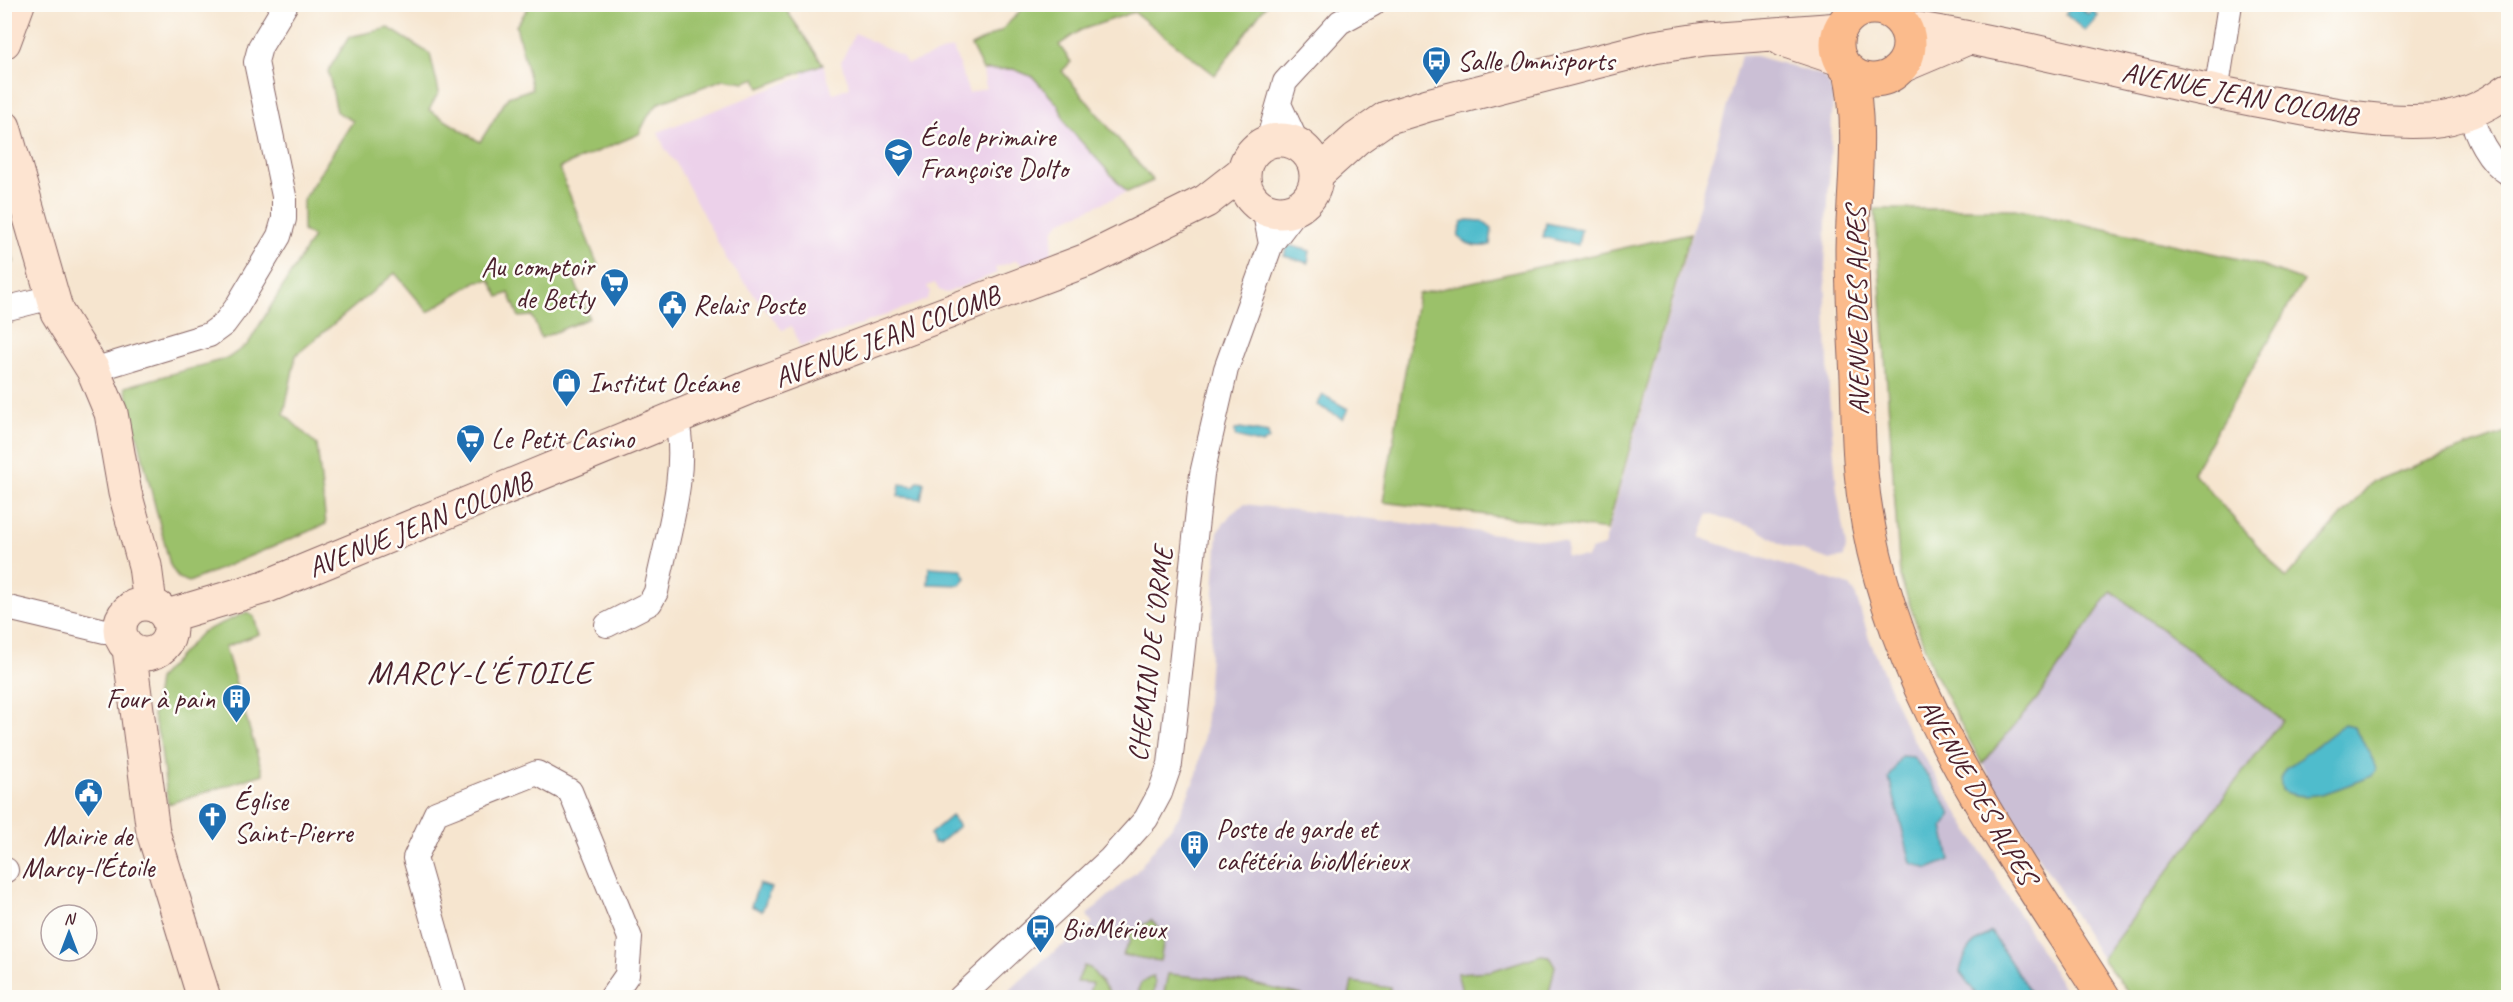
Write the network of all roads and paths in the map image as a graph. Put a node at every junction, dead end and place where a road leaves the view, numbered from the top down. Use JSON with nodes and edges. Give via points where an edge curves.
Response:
{"nodes":[{"id":1,"x":18,"y":4,"type":"edge"},
{"id":2,"x":285,"y":4,"type":"edge"},
{"id":3,"x":1373,"y":4,"type":"edge"},
{"id":4,"x":2230,"y":4,"type":"edge"},
{"id":5,"x":1857,"y":27,"type":"edge"},
{"id":6,"x":1905,"y":27,"type":"junction"},
{"id":7,"x":1968,"y":38,"type":"junction"},
{"id":8,"x":4,"y":42,"type":"edge"},
{"id":9,"x":1892,"y":73,"type":"junction"},
{"id":10,"x":2508,"y":90,"type":"edge"},
{"id":11,"x":2216,"y":93,"type":"junction"},
{"id":12,"x":2470,"y":112,"type":"junction"},
{"id":13,"x":4,"y":127,"type":"edge"},
{"id":14,"x":1297,"y":153,"type":"junction"},
{"id":15,"x":1243,"y":172,"type":"junction"},
{"id":16,"x":2508,"y":173,"type":"edge"},
{"id":17,"x":1856,"y":177,"type":"junction"},
{"id":18,"x":1206,"y":201,"type":"junction"},
{"id":19,"x":1260,"y":206,"type":"junction"},
{"id":20,"x":1299,"y":207,"type":"junction"},
{"id":21,"x":1271,"y":244,"type":"junction"},
{"id":22,"x":52,"y":297,"type":"junction"},
{"id":23,"x":4,"y":309,"type":"edge"},
{"id":24,"x":93,"y":370,"type":"junction"},
{"id":25,"x":676,"y":418,"type":"junction"},
{"id":26,"x":4,"y":607,"type":"edge"},
{"id":27,"x":607,"y":625,"type":"dead end"},
{"id":28,"x":146,"y":628,"type":"junction"},
{"id":29,"x":204,"y":998,"type":"edge"},
{"id":30,"x":455,"y":998,"type":"edge"},
{"id":31,"x":611,"y":998,"type":"edge"},
{"id":32,"x":960,"y":998,"type":"edge"},
{"id":33,"x":2104,"y":998,"type":"edge"}],
"edges":[{"from":1,"to":8,"type":"street"},
{"from":2,"to":24,"type":"street","via":[[260,47],[256,62],[284,196],[279,236],[224,324],[209,334]]},
{"from":3,"to":14,"type":"street","via":[[1340,22],[1286,82],[1280,104]]},
{"from":4,"to":11,"type":"street"},
{"from":5,"to":6,"type":"main road","via":[[1899,18]]},
{"from":5,"to":9,"type":"main road","via":[[1871,80]]},
{"from":5,"to":14,"type":"street","via":[[1654,47],[1439,102],[1386,118],[1356,139]]},
{"from":5,"to":17,"type":"main road","name":"AVENUE DES ALPES"},
{"from":6,"to":7,"type":"street","name":"AVENUE JEAN COLOMB"},
{"from":6,"to":9,"type":"main road","name":"AVENUE DES ALPES","via":[[1910,47]]},
{"from":7,"to":9,"type":"street"},
{"from":7,"to":11,"type":"street","name":"AVENUE JEAN COLOMB"},
{"from":9,"to":17,"type":"main road","name":"AVENUE DES ALPES"},
{"from":10,"to":12,"type":"street","name":"AVENUE JEAN COLOMB"},
{"from":11,"to":12,"type":"street","name":"AVENUE JEAN COLOMB","via":[[2359,119],[2431,121]]},
{"from":12,"to":16,"type":"street","via":[[2474,129],[2497,166]]},
{"from":13,"to":22,"type":"street"},
{"from":14,"to":15,"type":"street","via":[[1251,153]]},
{"from":14,"to":20,"type":"street","via":[[1314,188]]},
{"from":15,"to":18,"type":"street","name":"AVENUE JEAN COLOMB"},
{"from":15,"to":19,"type":"street","via":[[1248,195]]},
{"from":17,"to":33,"type":"main road","name":"AVENUE DES ALPES","via":[[1853,259],[1860,462],[1876,567],[1916,682],[1946,745]]},
{"from":18,"to":19,"type":"street","name":"AVENUE JEAN COLOMB"},
{"from":18,"to":25,"type":"street","name":"AVENUE JEAN COLOMB","via":[[1087,260]]},
{"from":19,"to":20,"type":"street","via":[[1275,212]]},
{"from":19,"to":21,"type":"street"},
{"from":20,"to":21,"type":"street","name":"CHEMIN DE L'ORME"},
{"from":21,"to":32,"type":"street","name":"CHEMIN DE L'ORME","via":[[1226,369],[1202,474],[1170,764],[1160,793],[1146,819],[1110,860]]},
{"from":22,"to":23,"type":"street"},
{"from":22,"to":24,"type":"street"},
{"from":24,"to":28,"type":"street","via":[[111,413],[125,493],[145,567]]},
{"from":25,"to":27,"type":"street","via":[[681,438],[678,476],[656,592],[650,603]]},
{"from":25,"to":28,"type":"street","name":"AVENUE JEAN COLOMB","via":[[265,588],[210,620]]},
{"from":26,"to":28,"type":"street","via":[[105,631]]},
{"from":28,"to":29,"type":"street","via":[[137,706],[153,832]]},
{"from":30,"to":31,"type":"street","via":[[415,858],[436,813],[537,772],[570,791],[630,938],[627,975]]}]}
